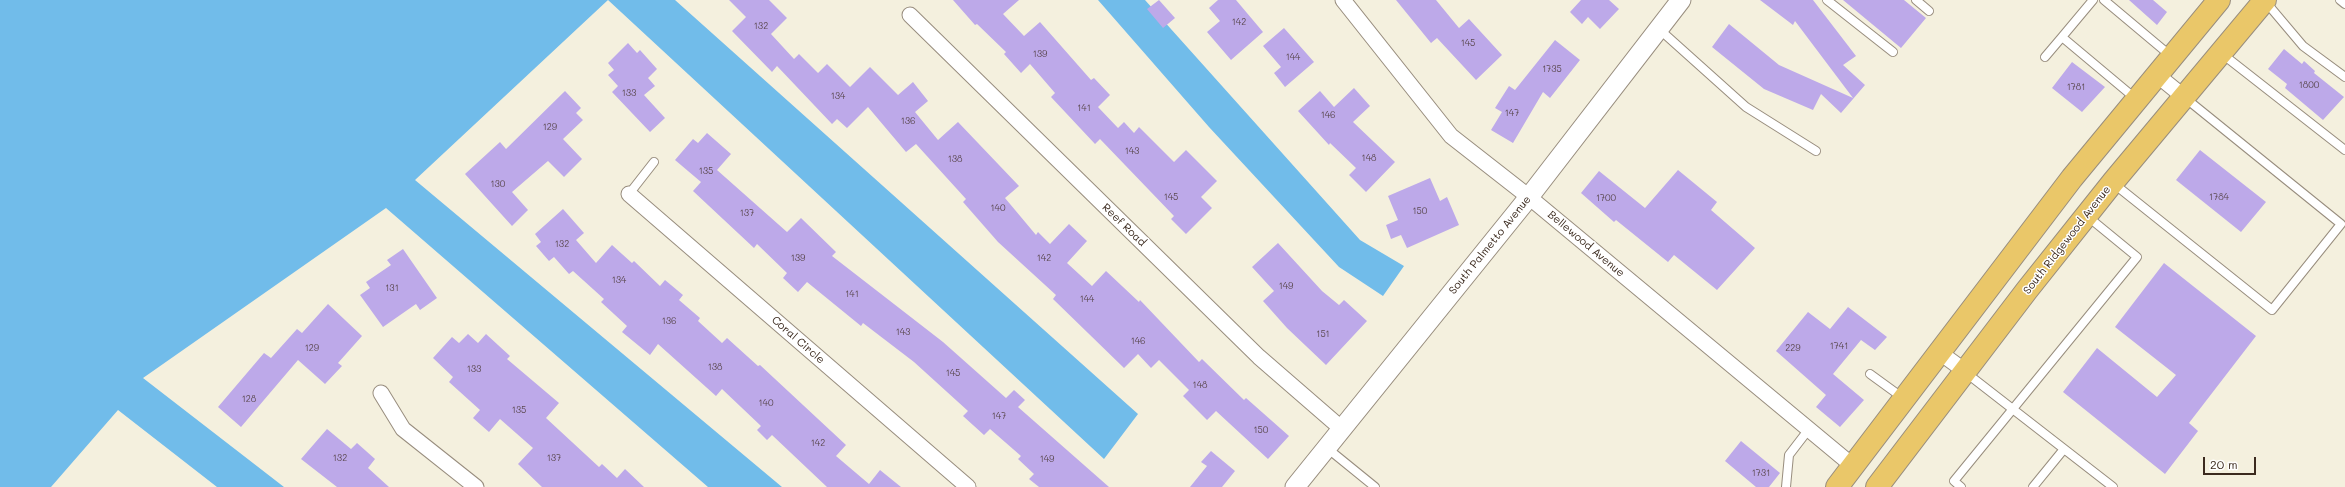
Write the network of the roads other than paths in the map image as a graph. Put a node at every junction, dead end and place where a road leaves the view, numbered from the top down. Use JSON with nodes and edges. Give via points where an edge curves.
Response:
{"nodes":[{"id":1,"x":1343,"y":0,"type":"edge"},
{"id":2,"x":1827,"y":0,"type":"edge"},
{"id":3,"x":1916,"y":0,"type":"edge"},
{"id":4,"x":2093,"y":0,"type":"edge"},
{"id":5,"x":2104,"y":0,"type":"edge"},
{"id":6,"x":2220,"y":0,"type":"edge"},
{"id":7,"x":2264,"y":0,"type":"edge"},
{"id":8,"x":2340,"y":0,"type":"edge"},
{"id":9,"x":1675,"y":2,"type":"edge"},
{"id":10,"x":2345,"y":4,"type":"edge"},
{"id":11,"x":1929,"y":11,"type":"dead end"},
{"id":12,"x":910,"y":15,"type":"dead end"},
{"id":13,"x":1659,"y":29,"type":"junction"},
{"id":14,"x":2062,"y":37,"type":"junction"},
{"id":15,"x":1893,"y":52,"type":"dead end"},
{"id":16,"x":2221,"y":53,"type":"junction"},
{"id":17,"x":2045,"y":57,"type":"dead end"},
{"id":18,"x":2172,"y":57,"type":"junction"},
{"id":19,"x":2157,"y":75,"type":"junction"},
{"id":20,"x":2345,"y":77,"type":"edge"},
{"id":21,"x":2184,"y":97,"type":"junction"},
{"id":22,"x":2137,"y":100,"type":"junction"},
{"id":23,"x":2345,"y":150,"type":"edge"},
{"id":24,"x":1816,"y":151,"type":"dead end"},
{"id":25,"x":654,"y":162,"type":"dead end"},
{"id":26,"x":2113,"y":182,"type":"junction"},
{"id":27,"x":629,"y":194,"type":"joint"},
{"id":28,"x":1529,"y":197,"type":"junction"},
{"id":29,"x":2086,"y":215,"type":"junction"},
{"id":30,"x":1939,"y":352,"type":"junction"},
{"id":31,"x":1965,"y":372,"type":"junction"},
{"id":32,"x":1870,"y":374,"type":"dead end"},
{"id":33,"x":381,"y":393,"type":"dead end"},
{"id":34,"x":1904,"y":399,"type":"junction"},
{"id":35,"x":2013,"y":409,"type":"junction"},
{"id":36,"x":1342,"y":429,"type":"junction"},
{"id":37,"x":1809,"y":429,"type":"junction"},
{"id":38,"x":1327,"y":448,"type":"junction"},
{"id":39,"x":2064,"y":449,"type":"junction"},
{"id":40,"x":1853,"y":466,"type":"junction"},
{"id":41,"x":1881,"y":486,"type":"edge"},
{"id":42,"x":476,"y":487,"type":"edge"},
{"id":43,"x":968,"y":487,"type":"edge"},
{"id":44,"x":1295,"y":487,"type":"edge"},
{"id":45,"x":1375,"y":487,"type":"edge"},
{"id":46,"x":1786,"y":487,"type":"edge"},
{"id":47,"x":1837,"y":487,"type":"edge"},
{"id":48,"x":1961,"y":487,"type":"edge"},
{"id":49,"x":2033,"y":487,"type":"edge"},
{"id":50,"x":2113,"y":487,"type":"edge"}],
"edges":[{"from":1,"to":28,"type":"street","name":"Bellewood Avenue","via":[[1451,136]]},
{"from":2,"to":15,"type":"lane"},
{"from":3,"to":11,"type":"lane"},
{"from":4,"to":14,"type":"lane"},
{"from":5,"to":18,"type":"lane"},
{"from":6,"to":18,"type":"main road"},
{"from":7,"to":16,"type":"main road","name":"South Ridgewood Avenue"},
{"from":7,"to":20,"type":"lane","via":[[2304,46]]},
{"from":8,"to":10,"type":"lane"},
{"from":9,"to":13,"type":"street","name":"South Palmetto Avenue"},
{"from":12,"to":36,"type":"street","name":"Reef Road","via":[[1259,357]]},
{"from":13,"to":24,"type":"lane","via":[[1746,107]]},
{"from":13,"to":28,"type":"street","name":"South Palmetto Avenue"},
{"from":14,"to":17,"type":"lane"},
{"from":14,"to":22,"type":"lane"},
{"from":16,"to":21,"type":"main road","name":"South Ridgewood Avenue"},
{"from":16,"to":23,"type":"lane"},
{"from":18,"to":19,"type":"main road"},
{"from":19,"to":21,"type":"street"},
{"from":19,"to":22,"type":"main road"},
{"from":21,"to":26,"type":"main road","name":"South Ridgewood Avenue"},
{"from":21,"to":26,"type":"lane","via":[[2341,224],[2272,310]]},
{"from":22,"to":30,"type":"main road","via":[[2072,178]]},
{"from":25,"to":27,"type":"lane"},
{"from":26,"to":29,"type":"main road","name":"South Ridgewood Avenue"},
{"from":27,"to":43,"type":"street","name":"Coral Circle"},
{"from":28,"to":36,"type":"street","name":"South Palmetto Avenue"},
{"from":28,"to":37,"type":"street","name":"Bellewood Avenue"},
{"from":29,"to":31,"type":"main road","name":"South Ridgewood Avenue"},
{"from":29,"to":35,"type":"lane","via":[[2137,257]]},
{"from":30,"to":31,"type":"street"},
{"from":30,"to":34,"type":"main road"},
{"from":31,"to":35,"type":"lane"},
{"from":31,"to":41,"type":"main road","name":"South Ridgewood Avenue"},
{"from":32,"to":34,"type":"lane"},
{"from":33,"to":42,"type":"street","via":[[403,429]]},
{"from":34,"to":40,"type":"main road"},
{"from":35,"to":39,"type":"lane"},
{"from":35,"to":48,"type":"lane","via":[[1954,481]]},
{"from":36,"to":38,"type":"street","name":"South Palmetto Avenue"},
{"from":37,"to":40,"type":"street","name":"Bellewood Avenue"},
{"from":37,"to":46,"type":"lane","via":[[1789,454]]},
{"from":38,"to":44,"type":"street","name":"South Palmetto Avenue"},
{"from":38,"to":45,"type":"lane"},
{"from":39,"to":49,"type":"lane"},
{"from":39,"to":50,"type":"lane"},
{"from":40,"to":47,"type":"main road"}]}
